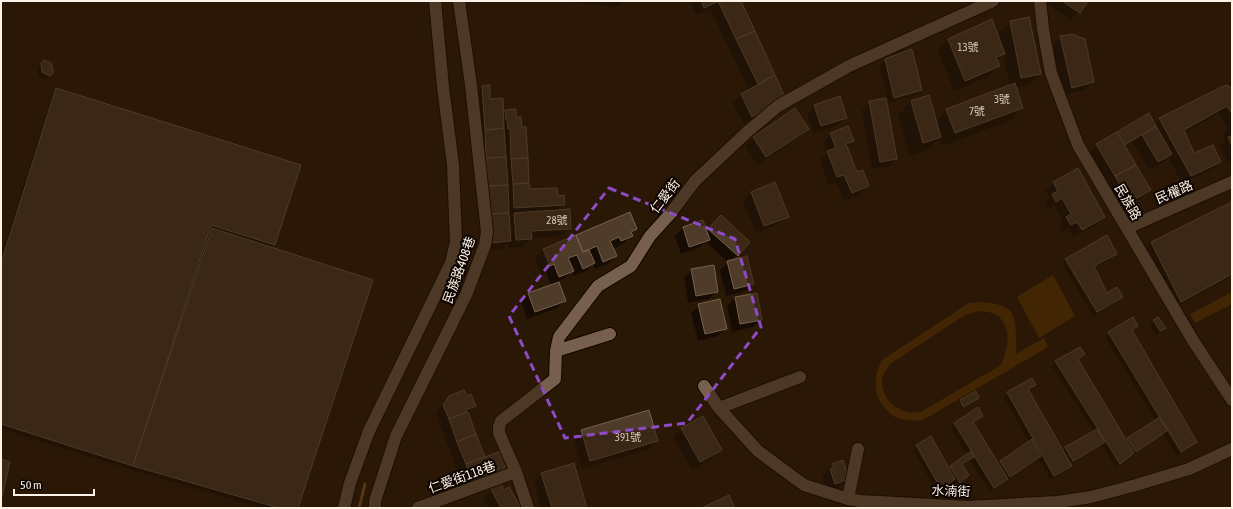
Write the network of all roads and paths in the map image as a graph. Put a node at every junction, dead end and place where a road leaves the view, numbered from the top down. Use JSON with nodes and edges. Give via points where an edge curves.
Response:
{"nodes":[{"id":1,"x":435,"y":1,"type":"edge"},
{"id":2,"x":459,"y":1,"type":"edge"},
{"id":3,"x":993,"y":1,"type":"edge"},
{"id":4,"x":1040,"y":1,"type":"edge"},
{"id":5,"x":1232,"y":182,"type":"edge"},
{"id":6,"x":1127,"y":228,"type":"junction"},
{"id":7,"x":610,"y":334,"type":"dead end"},
{"id":8,"x":556,"y":351,"type":"junction"},
{"id":9,"x":800,"y":377,"type":"dead end"},
{"id":10,"x":704,"y":386,"type":"dead end"},
{"id":11,"x":1232,"y":400,"type":"edge"},
{"id":12,"x":719,"y":408,"type":"junction"},
{"id":13,"x":858,"y":449,"type":"dead end"},
{"id":14,"x":1232,"y":449,"type":"edge"},
{"id":15,"x":516,"y":472,"type":"junction"},
{"id":16,"x":848,"y":499,"type":"junction"},
{"id":17,"x":344,"y":508,"type":"edge"},
{"id":18,"x":375,"y":508,"type":"edge"},
{"id":19,"x":418,"y":508,"type":"edge"},
{"id":20,"x":528,"y":508,"type":"edge"}],
"edges":[{"from":1,"to":17,"type":"street","name":"民族路408巷","via":[[453,165],[456,242],[451,262],[369,431],[350,483]]},
{"from":2,"to":18,"type":"street","name":"民族路408巷","via":[[471,85],[486,232],[485,245],[466,295],[396,436]]},
{"from":3,"to":8,"type":"street","name":"仁愛街","via":[[849,66],[778,106],[698,177],[650,236],[631,266],[598,286],[559,337]]},
{"from":4,"to":6,"type":"street","name":"民族路","via":[[1051,73],[1075,137]]},
{"from":5,"to":6,"type":"street","name":"民權路"},
{"from":6,"to":11,"type":"street","name":"民族路","via":[[1192,339]]},
{"from":7,"to":8,"type":"street"},
{"from":8,"to":15,"type":"street","name":"仁愛街","via":[[554,379],[501,421],[499,427],[499,433]]},
{"from":9,"to":12,"type":"street"},
{"from":10,"to":12,"type":"street","name":"水湳街"},
{"from":12,"to":16,"type":"street","name":"水湳街","via":[[758,451],[804,484]]},
{"from":13,"to":16,"type":"street"},
{"from":14,"to":16,"type":"street","name":"水湳街","via":[[1189,469],[1144,483],[1091,497],[1058,502],[968,507]]},
{"from":15,"to":19,"type":"street","name":"仁愛街118巷"},
{"from":15,"to":20,"type":"street","name":"仁愛街"}]}
